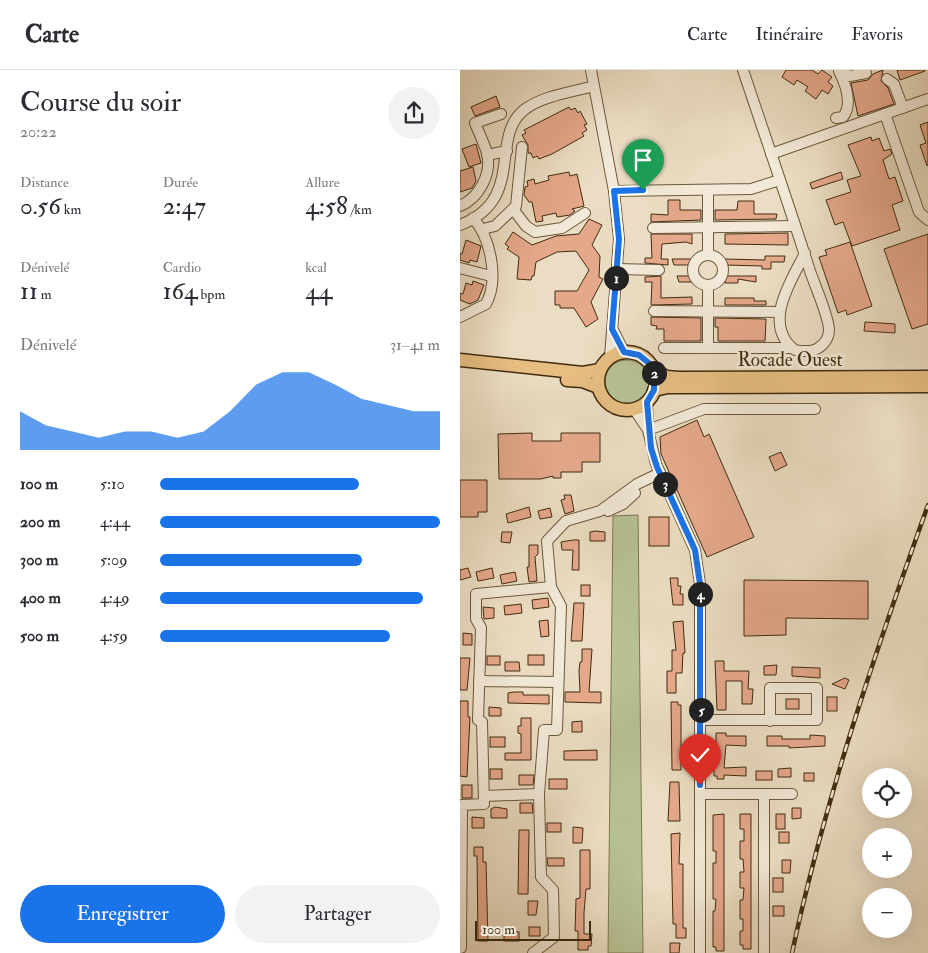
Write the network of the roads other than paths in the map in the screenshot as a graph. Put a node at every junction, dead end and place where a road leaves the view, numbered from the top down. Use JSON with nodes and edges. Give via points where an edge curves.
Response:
{"nodes":[{"id":1,"x":591,"y":70,"type":"edge"},
{"id":2,"x":743,"y":70,"type":"edge"},
{"id":3,"x":839,"y":70,"type":"edge"},
{"id":4,"x":866,"y":73,"type":"dead end"},
{"id":5,"x":887,"y":80,"type":"dead end"},
{"id":6,"x":594,"y":86,"type":"junction"},
{"id":7,"x":928,"y":99,"type":"edge"},
{"id":8,"x":903,"y":108,"type":"junction"},
{"id":9,"x":501,"y":114,"type":"dead end"},
{"id":10,"x":885,"y":114,"type":"junction"},
{"id":11,"x":836,"y":118,"type":"dead end"},
{"id":12,"x":522,"y":147,"type":"dead end"},
{"id":13,"x":507,"y":151,"type":"junction"},
{"id":14,"x":771,"y":154,"type":"junction"},
{"id":15,"x":487,"y":155,"type":"junction"},
{"id":16,"x":780,"y":180,"type":"junction"},
{"id":17,"x":708,"y":190,"type":"junction"},
{"id":18,"x":614,"y":191,"type":"junction"},
{"id":19,"x":460,"y":206,"type":"edge"},
{"id":20,"x":514,"y":209,"type":"junction"},
{"id":21,"x":585,"y":213,"type":"dead end"},
{"id":22,"x":473,"y":218,"type":"junction"},
{"id":23,"x":928,"y":220,"type":"edge"},
{"id":24,"x":460,"y":225,"type":"edge"},
{"id":25,"x":796,"y":226,"type":"junction"},
{"id":26,"x":708,"y":227,"type":"junction"},
{"id":27,"x":653,"y":228,"type":"dead end"},
{"id":28,"x":482,"y":229,"type":"junction"},
{"id":29,"x":805,"y":253,"type":"junction"},
{"id":30,"x":708,"y":255,"type":"junction"},
{"id":31,"x":460,"y":268,"type":"edge"},
{"id":32,"x":617,"y":269,"type":"junction"},
{"id":33,"x":659,"y":270,"type":"dead end"},
{"id":34,"x":491,"y":276,"type":"junction"},
{"id":35,"x":708,"y":285,"type":"junction"},
{"id":36,"x":654,"y":311,"type":"dead end"},
{"id":37,"x":707,"y":311,"type":"junction"},
{"id":38,"x":778,"y":312,"type":"junction"},
{"id":39,"x":460,"y":317,"type":"edge"},
{"id":40,"x":612,"y":329,"type":"junction"},
{"id":41,"x":664,"y":348,"type":"dead end"},
{"id":42,"x":708,"y":348,"type":"junction"},
{"id":43,"x":792,"y":348,"type":"junction"},
{"id":44,"x":624,"y":352,"type":"junction"},
{"id":45,"x":610,"y":357,"type":"junction"},
{"id":46,"x":460,"y":360,"type":"edge"},
{"id":47,"x":460,"y":369,"type":"edge"},
{"id":48,"x":600,"y":370,"type":"junction"},
{"id":49,"x":654,"y":371,"type":"junction"},
{"id":50,"x":928,"y":377,"type":"edge"},
{"id":51,"x":928,"y":386,"type":"edge"},
{"id":52,"x":598,"y":387,"type":"junction"},
{"id":53,"x":654,"y":390,"type":"junction"},
{"id":54,"x":647,"y":402,"type":"junction"},
{"id":55,"x":634,"y":409,"type":"junction"},
{"id":56,"x":814,"y":409,"type":"dead end"},
{"id":57,"x":648,"y":430,"type":"junction"},
{"id":58,"x":661,"y":476,"type":"junction"},
{"id":59,"x":551,"y":586,"type":"junction"},
{"id":60,"x":479,"y":681,"type":"junction"},
{"id":61,"x":558,"y":682,"type":"junction"},
{"id":62,"x":701,"y":720,"type":"junction"},
{"id":63,"x":770,"y":720,"type":"junction"},
{"id":64,"x":540,"y":794,"type":"junction"},
{"id":65,"x":700,"y":794,"type":"junction"},
{"id":66,"x":764,"y":794,"type":"junction"},
{"id":67,"x":792,"y":794,"type":"dead end"},
{"id":68,"x":484,"y":796,"type":"junction"},
{"id":69,"x":460,"y":876,"type":"edge"},
{"id":70,"x":461,"y":948,"type":"dead end"},
{"id":71,"x":533,"y":953,"type":"edge"},
{"id":72,"x":700,"y":953,"type":"edge"},
{"id":73,"x":764,"y":953,"type":"edge"}],
"edges":[{"from":1,"to":6,"type":"street"},
{"from":2,"to":14,"type":"street"},
{"from":3,"to":4,"type":"street","via":[[850,76]]},
{"from":3,"to":11,"type":"street","via":[[848,105],[847,112]]},
{"from":5,"to":8,"type":"street","via":[[894,84]]},
{"from":6,"to":13,"type":"street","via":[[528,107],[511,126]]},
{"from":6,"to":18,"type":"street"},
{"from":7,"to":8,"type":"street"},
{"from":8,"to":10,"type":"street"},
{"from":9,"to":15,"type":"street","via":[[475,123]]},
{"from":10,"to":14,"type":"street"},
{"from":10,"to":23,"type":"street","via":[[919,212]]},
{"from":12,"to":20,"type":"street"},
{"from":13,"to":15,"type":"street"},
{"from":13,"to":22,"type":"street","via":[[500,187]]},
{"from":14,"to":16,"type":"street"},
{"from":15,"to":19,"type":"street","via":[[487,174],[479,192]]},
{"from":16,"to":17,"type":"street","via":[[751,189]]},
{"from":16,"to":25,"type":"street"},
{"from":17,"to":18,"type":"street"},
{"from":17,"to":26,"type":"street"},
{"from":18,"to":32,"type":"street","via":[[619,239]]},
{"from":20,"to":21,"type":"street","via":[[526,226],[535,232],[562,228]]},
{"from":20,"to":28,"type":"street","via":[[495,226]]},
{"from":22,"to":24,"type":"street"},
{"from":22,"to":28,"type":"street"},
{"from":25,"to":26,"type":"street"},
{"from":25,"to":29,"type":"street"},
{"from":26,"to":27,"type":"street"},
{"from":26,"to":30,"type":"street"},
{"from":28,"to":34,"type":"street"},
{"from":29,"to":38,"type":"street"},
{"from":29,"to":43,"type":"street","via":[[829,330],[824,343],[814,350],[797,351]]},
{"from":30,"to":35,"type":"street","via":[[717,258],[722,270],[720,279]]},
{"from":30,"to":35,"type":"street","via":[[697,260],[693,272],[700,282]]},
{"from":31,"to":34,"type":"street"},
{"from":32,"to":33,"type":"street"},
{"from":32,"to":40,"type":"street"},
{"from":34,"to":39,"type":"street","via":[[492,289],[486,304]]},
{"from":35,"to":37,"type":"street"},
{"from":36,"to":37,"type":"street"},
{"from":37,"to":38,"type":"street"},
{"from":37,"to":42,"type":"street"},
{"from":38,"to":43,"type":"street"},
{"from":40,"to":44,"type":"street"},
{"from":40,"to":45,"type":"street"},
{"from":41,"to":42,"type":"street"},
{"from":42,"to":43,"type":"street"},
{"from":44,"to":45,"type":"main road"},
{"from":44,"to":49,"type":"main road","via":[[639,355]]},
{"from":45,"to":48,"type":"main road"},
{"from":46,"to":48,"type":"main road","via":[[583,373]]},
{"from":47,"to":52,"type":"main road","via":[[582,381]]},
{"from":48,"to":52,"type":"main road"},
{"from":49,"to":50,"type":"main road","name":"Rocade Ouest","via":[[678,378]]},
{"from":49,"to":53,"type":"main road"},
{"from":51,"to":53,"type":"main road","name":"Rocade Ouest","via":[[668,387]]},
{"from":52,"to":55,"type":"main road","via":[[608,403],[616,408]]},
{"from":53,"to":54,"type":"main road"},
{"from":54,"to":55,"type":"main road"},
{"from":54,"to":57,"type":"street"},
{"from":55,"to":57,"type":"street"},
{"from":56,"to":57,"type":"street","via":[[704,409]]},
{"from":57,"to":58,"type":"street"},
{"from":58,"to":59,"type":"street","via":[[637,484],[600,511],[566,521],[547,541]]},
{"from":58,"to":62,"type":"street","via":[[695,550],[700,584]]},
{"from":59,"to":60,"type":"street","via":[[476,594],[476,619],[480,628]]},
{"from":59,"to":61,"type":"street","via":[[561,606]]},
{"from":60,"to":61,"type":"street"},
{"from":60,"to":68,"type":"street","via":[[478,720],[482,722]]},
{"from":61,"to":64,"type":"street","via":[[557,730],[544,730]]},
{"from":62,"to":63,"type":"street"},
{"from":62,"to":65,"type":"street"},
{"from":63,"to":63,"type":"street","via":[[817,720],[817,688],[770,688]]},
{"from":64,"to":68,"type":"street"},
{"from":64,"to":71,"type":"street","via":[[541,877],[553,890],[554,937]]},
{"from":65,"to":66,"type":"street"},
{"from":65,"to":72,"type":"street"},
{"from":66,"to":67,"type":"street"},
{"from":66,"to":73,"type":"street"},
{"from":68,"to":69,"type":"street","via":[[484,804],[462,805]]},
{"from":69,"to":70,"type":"street"}]}
